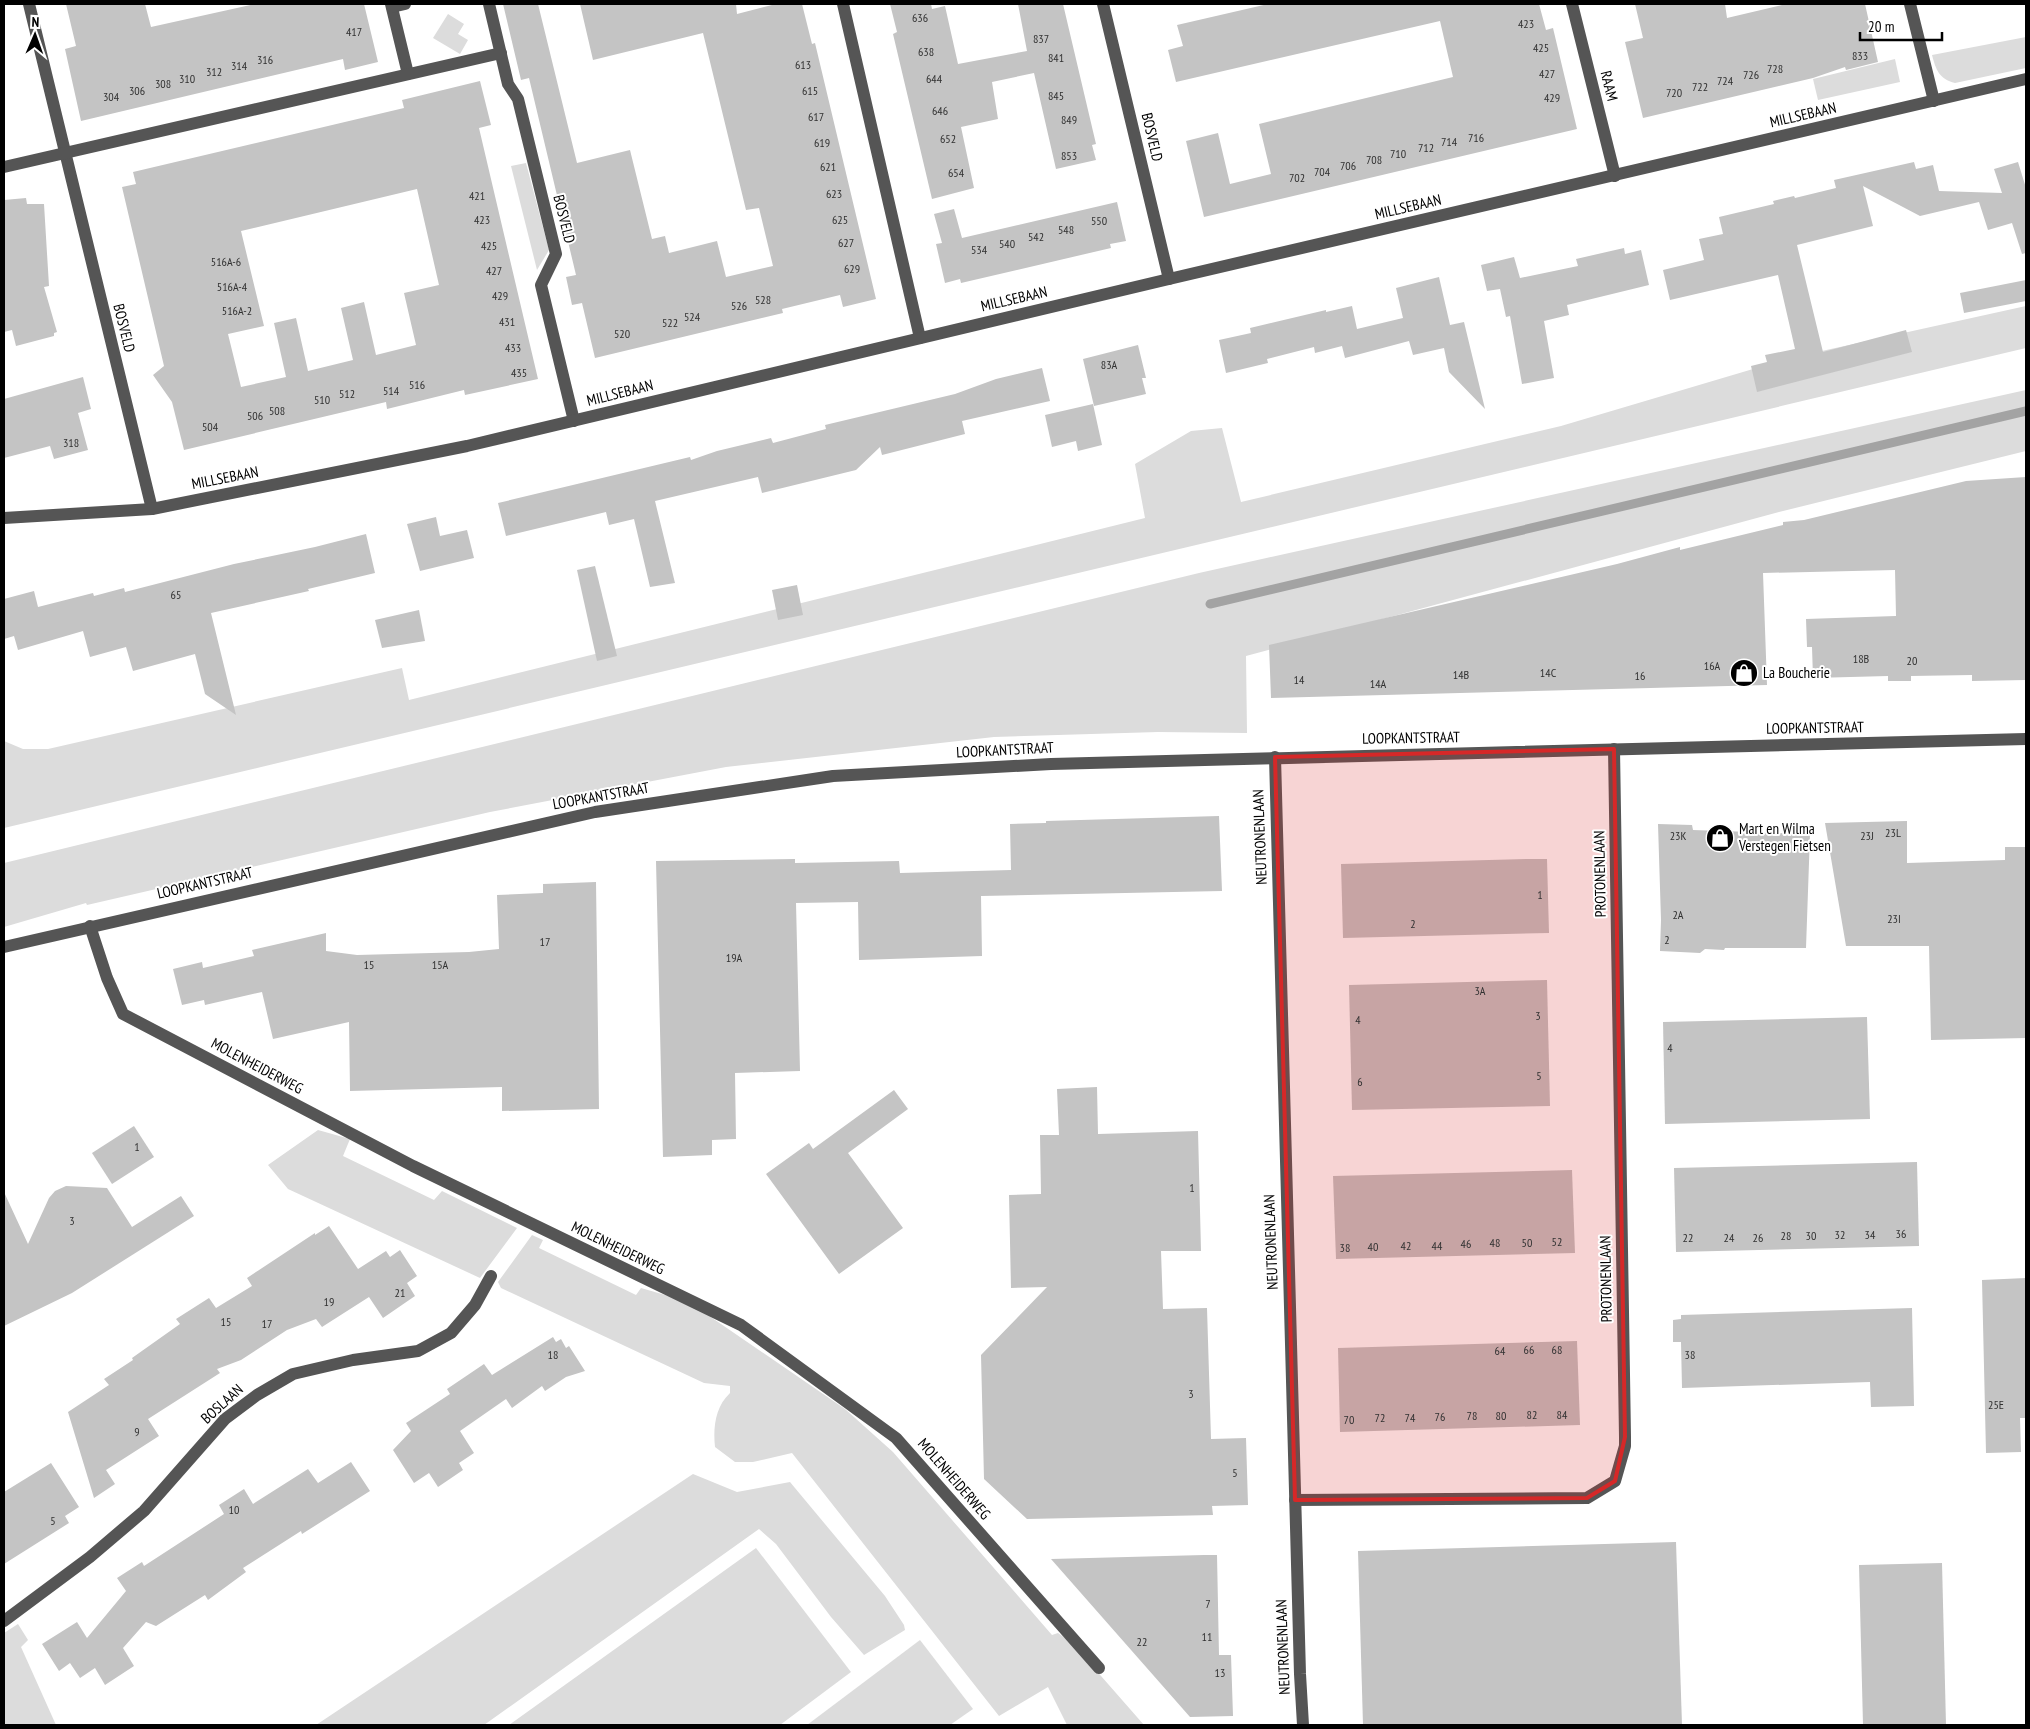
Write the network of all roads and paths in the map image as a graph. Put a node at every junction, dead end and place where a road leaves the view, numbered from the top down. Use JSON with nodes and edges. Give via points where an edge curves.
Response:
{"nodes":[{"id":1,"x":29,"y":4,"type":"edge"},
{"id":2,"x":489,"y":4,"type":"edge"},
{"id":3,"x":842,"y":4,"type":"edge"},
{"id":4,"x":1103,"y":4,"type":"edge"},
{"id":5,"x":1572,"y":4,"type":"edge"},
{"id":6,"x":1910,"y":4,"type":"edge"},
{"id":7,"x":396,"y":5,"type":"edge"},
{"id":8,"x":501,"y":53,"type":"junction"},
{"id":9,"x":408,"y":74,"type":"junction"},
{"id":10,"x":2026,"y":79,"type":"edge"},
{"id":11,"x":1934,"y":101,"type":"junction"},
{"id":12,"x":65,"y":153,"type":"junction"},
{"id":13,"x":4,"y":167,"type":"edge"},
{"id":14,"x":1615,"y":176,"type":"junction"},
{"id":15,"x":1169,"y":278,"type":"junction"},
{"id":16,"x":920,"y":338,"type":"junction"},
{"id":17,"x":574,"y":421,"type":"junction"},
{"id":18,"x":152,"y":509,"type":"junction"},
{"id":19,"x":4,"y":518,"type":"edge"},
{"id":20,"x":2026,"y":739,"type":"edge"},
{"id":21,"x":1614,"y":749,"type":"junction"},
{"id":22,"x":1274,"y":757,"type":"junction"},
{"id":23,"x":90,"y":926,"type":"junction"},
{"id":24,"x":4,"y":947,"type":"edge"},
{"id":25,"x":491,"y":1276,"type":"dead end"},
{"id":26,"x":1294,"y":1500,"type":"junction"},
{"id":27,"x":4,"y":1621,"type":"edge"},
{"id":28,"x":1099,"y":1668,"type":"dead end"},
{"id":29,"x":1302,"y":1725,"type":"edge"}],
"edges":[{"from":1,"to":12,"type":"street","name":"BOSVELD"},
{"from":2,"to":8,"type":"street","name":"BOSVELD"},
{"from":3,"to":16,"type":"street"},
{"from":4,"to":15,"type":"street","name":"BOSVELD"},
{"from":5,"to":14,"type":"street","name":"RAAM"},
{"from":6,"to":11,"type":"street"},
{"from":7,"to":9,"type":"street"},
{"from":8,"to":9,"type":"street"},
{"from":8,"to":17,"type":"street","name":"BOSVELD","via":[[508,84],[518,99],[556,254],[540,285]]},
{"from":9,"to":12,"type":"street"},
{"from":10,"to":11,"type":"street","name":"MILLSEBAAN"},
{"from":11,"to":14,"type":"street","name":"MILLSEBAAN"},
{"from":12,"to":13,"type":"street"},
{"from":12,"to":18,"type":"street","name":"BOSVELD"},
{"from":14,"to":15,"type":"street","name":"MILLSEBAAN"},
{"from":15,"to":16,"type":"street","name":"MILLSEBAAN"},
{"from":16,"to":17,"type":"street","name":"MILLSEBAAN"},
{"from":17,"to":18,"type":"street","name":"MILLSEBAAN","via":[[467,446]]},
{"from":18,"to":19,"type":"street","name":"MILLSEBAAN"},
{"from":20,"to":21,"type":"street","name":"LOOPKANTSTRAAT"},
{"from":21,"to":22,"type":"street","name":"LOOPKANTSTRAAT"},
{"from":21,"to":26,"type":"street","name":"PROTONENLAAN","via":[[1625,1437],[1615,1481],[1587,1498]]},
{"from":22,"to":23,"type":"street","name":"LOOPKANTSTRAAT","via":[[1051,764],[833,776],[595,812]]},
{"from":22,"to":26,"type":"street","name":"NEUTRONENLAAN"},
{"from":23,"to":24,"type":"street","name":"LOOPKANTSTRAAT"},
{"from":23,"to":28,"type":"street","name":"MOLENHEIDERWEG","via":[[123,1014],[413,1166],[741,1325],[896,1438]]},
{"from":25,"to":27,"type":"street","name":"BOSLAAN","via":[[475,1305],[451,1333],[418,1351],[353,1360],[293,1374],[257,1394],[225,1419],[144,1511],[90,1557]]},
{"from":26,"to":29,"type":"street","name":"NEUTRONENLAAN"}]}
